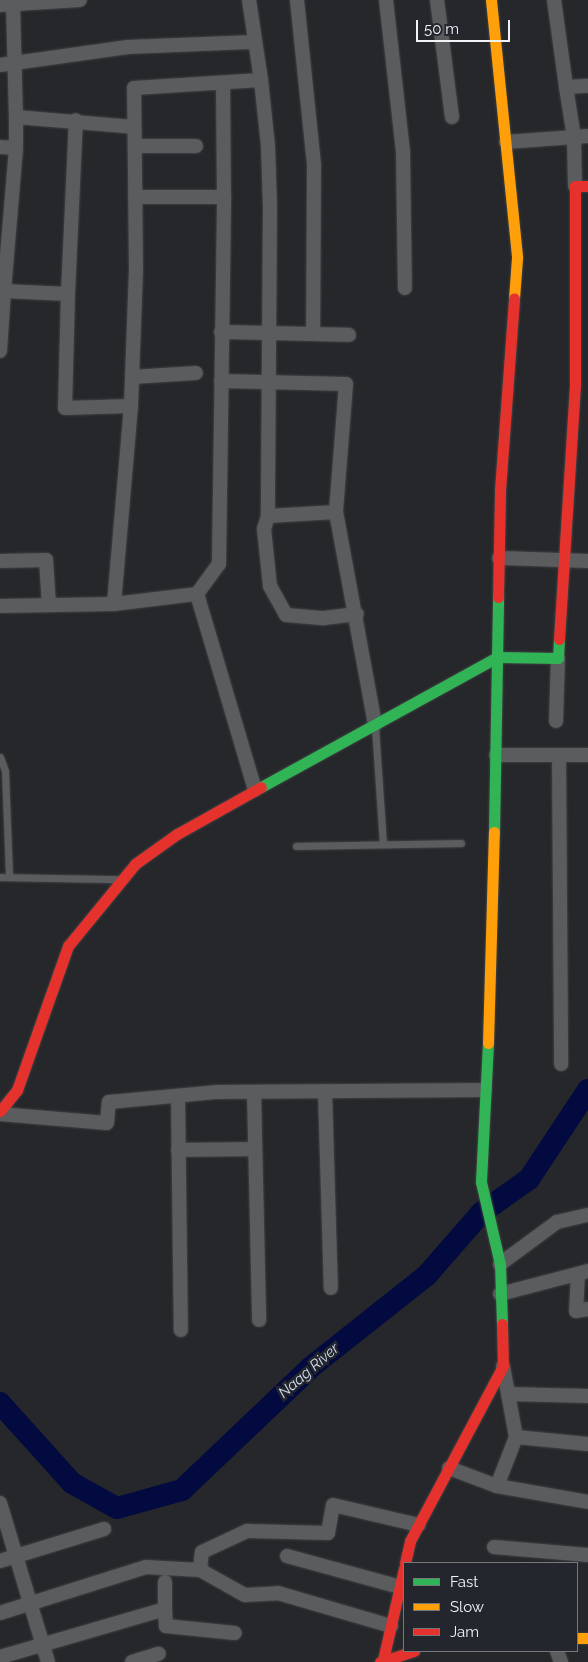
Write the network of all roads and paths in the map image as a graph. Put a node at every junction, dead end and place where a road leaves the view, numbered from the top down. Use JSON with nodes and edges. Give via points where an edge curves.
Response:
{"nodes":[{"id":1,"x":80,"y":0,"type":"edge"},
{"id":2,"x":249,"y":0,"type":"edge"},
{"id":3,"x":297,"y":0,"type":"edge"},
{"id":4,"x":386,"y":0,"type":"edge"},
{"id":5,"x":438,"y":0,"type":"edge"},
{"id":6,"x":491,"y":0,"type":"edge"},
{"id":7,"x":554,"y":0,"type":"edge"},
{"id":8,"x":7,"y":4,"type":"edge"},
{"id":9,"x":255,"y":42,"type":"junction"},
{"id":10,"x":14,"y":63,"type":"junction"},
{"id":11,"x":0,"y":65,"type":"edge"},
{"id":12,"x":261,"y":80,"type":"junction"},
{"id":13,"x":223,"y":84,"type":"junction"},
{"id":14,"x":588,"y":86,"type":"edge"},
{"id":15,"x":566,"y":87,"type":"junction"},
{"id":16,"x":16,"y":117,"type":"junction"},
{"id":17,"x":452,"y":117,"type":"dead end"},
{"id":18,"x":76,"y":120,"type":"junction"},
{"id":19,"x":134,"y":127,"type":"junction"},
{"id":20,"x":581,"y":137,"type":"edge"},
{"id":21,"x":506,"y":142,"type":"junction"},
{"id":22,"x":134,"y":146,"type":"junction"},
{"id":23,"x":196,"y":146,"type":"dead end"},
{"id":24,"x":0,"y":148,"type":"edge"},
{"id":25,"x":16,"y":148,"type":"junction"},
{"id":26,"x":582,"y":186,"type":"edge"},
{"id":27,"x":135,"y":197,"type":"junction"},
{"id":28,"x":224,"y":197,"type":"junction"},
{"id":29,"x":582,"y":233,"type":"edge"},
{"id":30,"x":582,"y":276,"type":"edge"},
{"id":31,"x":405,"y":288,"type":"dead end"},
{"id":32,"x":2,"y":290,"type":"edge"},
{"id":33,"x":68,"y":294,"type":"junction"},
{"id":34,"x":581,"y":324,"type":"edge"},
{"id":35,"x":221,"y":332,"type":"junction"},
{"id":36,"x":270,"y":333,"type":"junction"},
{"id":37,"x":313,"y":334,"type":"junction"},
{"id":38,"x":349,"y":335,"type":"dead end"},
{"id":39,"x":0,"y":351,"type":"edge"},
{"id":40,"x":581,"y":360,"type":"edge"},
{"id":41,"x":196,"y":373,"type":"dead end"},
{"id":42,"x":132,"y":377,"type":"junction"},
{"id":43,"x":221,"y":381,"type":"junction"},
{"id":44,"x":267,"y":382,"type":"junction"},
{"id":45,"x":581,"y":402,"type":"edge"},
{"id":46,"x":131,"y":406,"type":"junction"},
{"id":47,"x":336,"y":512,"type":"junction"},
{"id":48,"x":268,"y":516,"type":"junction"},
{"id":49,"x":499,"y":558,"type":"junction"},
{"id":50,"x":0,"y":561,"type":"edge"},
{"id":51,"x":565,"y":561,"type":"junction"},
{"id":52,"x":588,"y":561,"type":"edge"},
{"id":53,"x":197,"y":594,"type":"junction"},
{"id":54,"x":114,"y":604,"type":"junction"},
{"id":55,"x":49,"y":605,"type":"junction"},
{"id":56,"x":0,"y":606,"type":"edge"},
{"id":57,"x":357,"y":614,"type":"junction"},
{"id":58,"x":497,"y":657,"type":"junction"},
{"id":59,"x":558,"y":658,"type":"junction"},
{"id":60,"x":556,"y":721,"type":"dead end"},
{"id":61,"x":374,"y":724,"type":"junction"},
{"id":62,"x":496,"y":754,"type":"junction"},
{"id":63,"x":559,"y":755,"type":"junction"},
{"id":64,"x":588,"y":755,"type":"edge"},
{"id":65,"x":0,"y":757,"type":"edge"},
{"id":66,"x":255,"y":790,"type":"junction"},
{"id":67,"x":460,"y":843,"type":"dead end"},
{"id":68,"x":383,"y":844,"type":"junction"},
{"id":69,"x":296,"y":846,"type":"dead end"},
{"id":70,"x":0,"y":877,"type":"edge"},
{"id":71,"x":9,"y":877,"type":"junction"},
{"id":72,"x":122,"y":879,"type":"junction"},
{"id":73,"x":561,"y":1064,"type":"dead end"},
{"id":74,"x":17,"y":1090,"type":"junction"},
{"id":75,"x":485,"y":1090,"type":"junction"},
{"id":76,"x":325,"y":1091,"type":"junction"},
{"id":77,"x":254,"y":1092,"type":"junction"},
{"id":78,"x":0,"y":1095,"type":"edge"},
{"id":79,"x":178,"y":1096,"type":"junction"},
{"id":80,"x":0,"y":1112,"type":"edge"},
{"id":81,"x":255,"y":1149,"type":"junction"},
{"id":82,"x":178,"y":1150,"type":"junction"},
{"id":83,"x":588,"y":1215,"type":"edge"},
{"id":84,"x":500,"y":1264,"type":"junction"},
{"id":85,"x":583,"y":1273,"type":"edge"},
{"id":86,"x":331,"y":1288,"type":"dead end"},
{"id":87,"x":500,"y":1294,"type":"junction"},
{"id":88,"x":588,"y":1309,"type":"edge"},
{"id":89,"x":259,"y":1320,"type":"dead end"},
{"id":90,"x":181,"y":1330,"type":"dead end"},
{"id":91,"x":503,"y":1366,"type":"junction"},
{"id":92,"x":508,"y":1394,"type":"junction"},
{"id":93,"x":588,"y":1396,"type":"edge"},
{"id":94,"x":516,"y":1437,"type":"junction"},
{"id":95,"x":588,"y":1444,"type":"edge"},
{"id":96,"x":449,"y":1468,"type":"junction"},
{"id":97,"x":497,"y":1486,"type":"junction"},
{"id":98,"x":588,"y":1502,"type":"edge"},
{"id":99,"x":0,"y":1503,"type":"edge"},
{"id":100,"x":419,"y":1525,"type":"junction"},
{"id":101,"x":104,"y":1529,"type":"dead end"},
{"id":102,"x":494,"y":1547,"type":"dead end"},
{"id":103,"x":588,"y":1555,"type":"edge"},
{"id":104,"x":16,"y":1556,"type":"junction"},
{"id":105,"x":287,"y":1556,"type":"dead end"},
{"id":106,"x":0,"y":1561,"type":"edge"},
{"id":107,"x":405,"y":1562,"type":"edge"},
{"id":108,"x":200,"y":1570,"type":"junction"},
{"id":109,"x":403,"y":1573,"type":"edge"},
{"id":110,"x":165,"y":1582,"type":"dead end"},
{"id":111,"x":400,"y":1587,"type":"junction"},
{"id":112,"x":30,"y":1604,"type":"junction"},
{"id":113,"x":165,"y":1609,"type":"junction"},
{"id":114,"x":0,"y":1613,"type":"edge"},
{"id":115,"x":391,"y":1626,"type":"junction"},
{"id":116,"x":235,"y":1633,"type":"dead end"},
{"id":117,"x":43,"y":1645,"type":"junction"},
{"id":118,"x":411,"y":1652,"type":"edge"},
{"id":119,"x":159,"y":1654,"type":"dead end"},
{"id":120,"x":0,"y":1658,"type":"edge"},
{"id":121,"x":381,"y":1661,"type":"edge"},
{"id":122,"x":48,"y":1662,"type":"edge"},
{"id":123,"x":132,"y":1662,"type":"edge"}],
"edges":[{"from":1,"to":8,"type":"street"},
{"from":2,"to":9,"type":"street"},
{"from":3,"to":37,"type":"street","via":[[314,165]]},
{"from":4,"to":31,"type":"street","via":[[403,151]]},
{"from":5,"to":17,"type":"street"},
{"from":6,"to":21,"type":"street"},
{"from":7,"to":15,"type":"street"},
{"from":8,"to":10,"type":"street"},
{"from":9,"to":10,"type":"street","via":[[128,48]]},
{"from":9,"to":12,"type":"street"},
{"from":10,"to":11,"type":"street"},
{"from":10,"to":16,"type":"street"},
{"from":12,"to":13,"type":"street"},
{"from":12,"to":36,"type":"street","via":[[268,146]]},
{"from":13,"to":19,"type":"street","via":[[134,88]]},
{"from":13,"to":28,"type":"street"},
{"from":14,"to":15,"type":"street"},
{"from":15,"to":20,"type":"street"},
{"from":16,"to":18,"type":"street"},
{"from":16,"to":25,"type":"street"},
{"from":18,"to":19,"type":"street"},
{"from":18,"to":33,"type":"street"},
{"from":19,"to":22,"type":"street"},
{"from":20,"to":21,"type":"street"},
{"from":20,"to":26,"type":"street"},
{"from":21,"to":49,"type":"street","via":[[517,258]]},
{"from":22,"to":23,"type":"street"},
{"from":22,"to":27,"type":"street"},
{"from":24,"to":25,"type":"street"},
{"from":25,"to":32,"type":"street"},
{"from":26,"to":29,"type":"street"},
{"from":27,"to":28,"type":"street"},
{"from":27,"to":42,"type":"street"},
{"from":28,"to":35,"type":"street"},
{"from":29,"to":30,"type":"street"},
{"from":30,"to":34,"type":"street"},
{"from":32,"to":33,"type":"street"},
{"from":32,"to":39,"type":"street"},
{"from":33,"to":46,"type":"street","via":[[65,408]]},
{"from":34,"to":40,"type":"street"},
{"from":35,"to":36,"type":"street"},
{"from":35,"to":43,"type":"street"},
{"from":36,"to":37,"type":"street"},
{"from":36,"to":44,"type":"street"},
{"from":37,"to":38,"type":"street"},
{"from":40,"to":45,"type":"street"},
{"from":41,"to":42,"type":"street"},
{"from":42,"to":46,"type":"street"},
{"from":43,"to":44,"type":"street"},
{"from":43,"to":53,"type":"street","via":[[219,564]]},
{"from":44,"to":47,"type":"street","via":[[346,384]]},
{"from":44,"to":48,"type":"street"},
{"from":45,"to":51,"type":"street"},
{"from":46,"to":54,"type":"street"},
{"from":47,"to":48,"type":"street"},
{"from":47,"to":57,"type":"street","via":[[348,591]]},
{"from":48,"to":57,"type":"street","via":[[264,529],[270,586],[286,615],[324,618]]},
{"from":49,"to":51,"type":"street"},
{"from":49,"to":58,"type":"street"},
{"from":50,"to":55,"type":"street","via":[[46,560]]},
{"from":51,"to":52,"type":"street"},
{"from":51,"to":59,"type":"street"},
{"from":53,"to":54,"type":"street"},
{"from":53,"to":66,"type":"street"},
{"from":54,"to":55,"type":"street"},
{"from":55,"to":56,"type":"street"},
{"from":57,"to":61,"type":"street"},
{"from":58,"to":59,"type":"street"},
{"from":58,"to":61,"type":"street"},
{"from":58,"to":62,"type":"street"},
{"from":59,"to":60,"type":"street"},
{"from":61,"to":66,"type":"street"},
{"from":61,"to":68,"type":"lane"},
{"from":62,"to":63,"type":"street"},
{"from":62,"to":75,"type":"street","via":[[492,972]]},
{"from":63,"to":64,"type":"street"},
{"from":63,"to":73,"type":"street"},
{"from":65,"to":71,"type":"lane","via":[[5,770]]},
{"from":66,"to":72,"type":"street","via":[[177,834],[135,864]]},
{"from":67,"to":68,"type":"lane"},
{"from":68,"to":69,"type":"lane"},
{"from":70,"to":71,"type":"lane"},
{"from":71,"to":72,"type":"lane"},
{"from":72,"to":74,"type":"street","via":[[68,946]]},
{"from":74,"to":78,"type":"street"},
{"from":74,"to":80,"type":"street"},
{"from":75,"to":76,"type":"street"},
{"from":75,"to":84,"type":"street","via":[[481,1182]]},
{"from":76,"to":77,"type":"street"},
{"from":76,"to":86,"type":"street"},
{"from":77,"to":79,"type":"street"},
{"from":77,"to":81,"type":"street"},
{"from":79,"to":80,"type":"street","via":[[109,1102],[107,1123]]},
{"from":79,"to":82,"type":"street"},
{"from":81,"to":82,"type":"street"},
{"from":81,"to":89,"type":"street"},
{"from":82,"to":90,"type":"street"},
{"from":83,"to":84,"type":"street","via":[[557,1222]]},
{"from":84,"to":87,"type":"street"},
{"from":85,"to":87,"type":"street"},
{"from":85,"to":88,"type":"street","via":[[576,1311]]},
{"from":87,"to":91,"type":"street"},
{"from":91,"to":92,"type":"street"},
{"from":91,"to":96,"type":"street"},
{"from":92,"to":93,"type":"street"},
{"from":92,"to":94,"type":"street"},
{"from":94,"to":95,"type":"street"},
{"from":94,"to":97,"type":"street"},
{"from":96,"to":97,"type":"street"},
{"from":96,"to":100,"type":"street"},
{"from":97,"to":98,"type":"street"},
{"from":99,"to":104,"type":"street"},
{"from":100,"to":107,"type":"street","via":[[410,1541]]},
{"from":100,"to":108,"type":"street","via":[[333,1505],[328,1533],[247,1530],[202,1552]]},
{"from":101,"to":104,"type":"street"},
{"from":102,"to":103,"type":"street"},
{"from":104,"to":106,"type":"street"},
{"from":104,"to":112,"type":"street"},
{"from":105,"to":111,"type":"street"},
{"from":108,"to":112,"type":"street","via":[[146,1567]]},
{"from":108,"to":115,"type":"street","via":[[245,1595],[278,1593]]},
{"from":109,"to":111,"type":"street"},
{"from":110,"to":113,"type":"street"},
{"from":111,"to":115,"type":"street"},
{"from":112,"to":114,"type":"street"},
{"from":112,"to":117,"type":"street"},
{"from":113,"to":116,"type":"street","via":[[166,1626]]},
{"from":113,"to":117,"type":"street"},
{"from":115,"to":121,"type":"street"},
{"from":117,"to":120,"type":"street"},
{"from":117,"to":122,"type":"street"},
{"from":118,"to":121,"type":"street"},
{"from":119,"to":123,"type":"street"}]}
